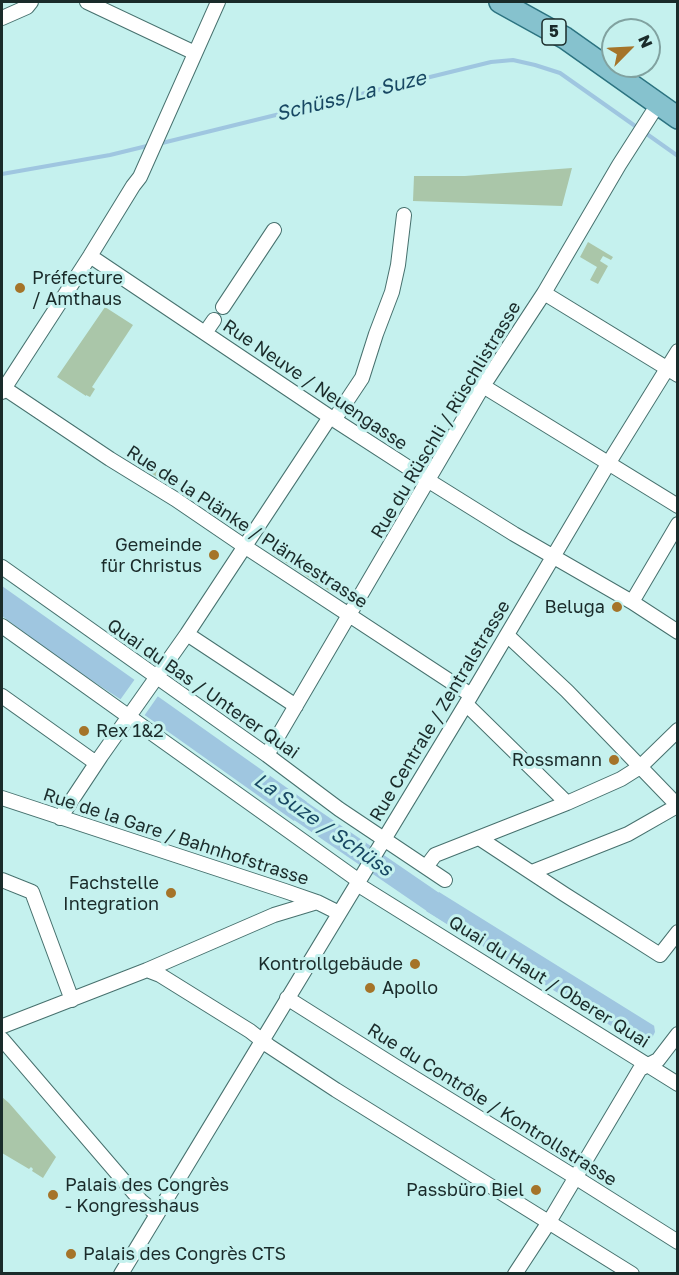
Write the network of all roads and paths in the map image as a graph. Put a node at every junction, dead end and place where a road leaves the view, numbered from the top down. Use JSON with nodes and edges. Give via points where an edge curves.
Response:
{"nodes":[{"id":1,"x":31,"y":2,"type":"edge"},
{"id":2,"x":87,"y":2,"type":"edge"},
{"id":3,"x":218,"y":2,"type":"edge"},
{"id":4,"x":500,"y":2,"type":"edge"},
{"id":5,"x":2,"y":18,"type":"edge"},
{"id":6,"x":195,"y":53,"type":"junction"},
{"id":7,"x":658,"y":104,"type":"junction"},
{"id":8,"x":678,"y":118,"type":"edge"},
{"id":9,"x":404,"y":215,"type":"dead end"},
{"id":10,"x":274,"y":230,"type":"dead end"},
{"id":11,"x":90,"y":256,"type":"junction"},
{"id":12,"x":544,"y":293,"type":"junction"},
{"id":13,"x":223,"y":307,"type":"dead end"},
{"id":14,"x":214,"y":320,"type":"dead end"},
{"id":15,"x":205,"y":333,"type":"junction"},
{"id":16,"x":678,"y":351,"type":"edge"},
{"id":17,"x":672,"y":372,"type":"edge"},
{"id":18,"x":483,"y":386,"type":"junction"},
{"id":19,"x":2,"y":390,"type":"edge"},
{"id":20,"x":332,"y":419,"type":"junction"},
{"id":21,"x":608,"y":464,"type":"junction"},
{"id":22,"x":429,"y":481,"type":"junction"},
{"id":23,"x":678,"y":506,"type":"edge"},
{"id":24,"x":678,"y":524,"type":"edge"},
{"id":25,"x":244,"y":546,"type":"junction"},
{"id":26,"x":554,"y":556,"type":"junction"},
{"id":27,"x":2,"y":567,"type":"edge"},
{"id":28,"x":632,"y":602,"type":"junction"},
{"id":29,"x":350,"y":616,"type":"junction"},
{"id":30,"x":2,"y":626,"type":"edge"},
{"id":31,"x":677,"y":630,"type":"edge"},
{"id":32,"x":187,"y":634,"type":"junction"},
{"id":33,"x":507,"y":635,"type":"junction"},
{"id":34,"x":152,"y":683,"type":"junction"},
{"id":35,"x":2,"y":696,"type":"edge"},
{"id":36,"x":469,"y":699,"type":"junction"},
{"id":37,"x":296,"y":706,"type":"junction"},
{"id":38,"x":132,"y":713,"type":"junction"},
{"id":39,"x":678,"y":730,"type":"edge"},
{"id":40,"x":267,"y":755,"type":"junction"},
{"id":41,"x":96,"y":763,"type":"junction"},
{"id":42,"x":640,"y":767,"type":"junction"},
{"id":43,"x":2,"y":798,"type":"edge"},
{"id":44,"x":567,"y":803,"type":"junction"},
{"id":45,"x":677,"y":806,"type":"edge"},
{"id":46,"x":60,"y":818,"type":"junction"},
{"id":47,"x":479,"y":838,"type":"junction"},
{"id":48,"x":380,"y":845,"type":"junction"},
{"id":49,"x":426,"y":867,"type":"junction"},
{"id":50,"x":532,"y":872,"type":"junction"},
{"id":51,"x":360,"y":879,"type":"junction"},
{"id":52,"x":2,"y":880,"type":"edge"},
{"id":53,"x":445,"y":880,"type":"dead end"},
{"id":54,"x":317,"y":902,"type":"junction"},
{"id":55,"x":339,"y":913,"type":"junction"},
{"id":56,"x":678,"y":932,"type":"edge"},
{"id":57,"x":147,"y":970,"type":"junction"},
{"id":58,"x":287,"y":998,"type":"junction"},
{"id":59,"x":72,"y":1000,"type":"junction"},
{"id":60,"x":2,"y":1032,"type":"edge"},
{"id":61,"x":677,"y":1035,"type":"edge"},
{"id":62,"x":262,"y":1040,"type":"junction"},
{"id":63,"x":653,"y":1062,"type":"junction"},
{"id":64,"x":678,"y":1083,"type":"edge"},
{"id":65,"x":576,"y":1177,"type":"junction"},
{"id":66,"x":157,"y":1214,"type":"junction"},
{"id":67,"x":549,"y":1222,"type":"junction"},
{"id":68,"x":678,"y":1242,"type":"edge"},
{"id":69,"x":121,"y":1274,"type":"edge"},
{"id":70,"x":515,"y":1274,"type":"edge"},
{"id":71,"x":632,"y":1274,"type":"edge"}],
"edges":[{"from":1,"to":5,"type":"street"},
{"from":2,"to":6,"type":"street"},
{"from":3,"to":6,"type":"street"},
{"from":4,"to":7,"type":"main road","number":"5","via":[[565,38]]},
{"from":6,"to":11,"type":"street","via":[[140,177]]},
{"from":7,"to":8,"type":"main road","number":"5"},
{"from":7,"to":12,"type":"street","name":"Rue du Rüschli / Rüschlistrasse"},
{"from":9,"to":20,"type":"street","via":[[392,292],[365,372]]},
{"from":10,"to":13,"type":"street"},
{"from":11,"to":15,"type":"street","name":"Rue Neuve / Neuengasse"},
{"from":11,"to":19,"type":"street"},
{"from":12,"to":17,"type":"street"},
{"from":12,"to":18,"type":"street","name":"Rue du Rüschli / Rüschlistrasse"},
{"from":14,"to":15,"type":"street"},
{"from":15,"to":20,"type":"street","name":"Rue Neuve / Neuengasse"},
{"from":16,"to":17,"type":"street","name":"Rue Centrale / Zentralstrasse"},
{"from":17,"to":21,"type":"street","name":"Rue Centrale / Zentralstrasse"},
{"from":18,"to":21,"type":"street"},
{"from":18,"to":22,"type":"street","name":"Rue du Rüschli / Rüschlistrasse"},
{"from":19,"to":25,"type":"street","name":"Rue de la Plänke / Plänkestrasse"},
{"from":20,"to":22,"type":"street","name":"Rue Neuve / Neuengasse"},
{"from":20,"to":25,"type":"street"},
{"from":21,"to":23,"type":"street"},
{"from":21,"to":26,"type":"street","name":"Rue Centrale / Zentralstrasse"},
{"from":22,"to":26,"type":"street","name":"Rue Neuve / Neuengasse"},
{"from":22,"to":29,"type":"street","name":"Rue du Rüschli / Rüschlistrasse"},
{"from":24,"to":28,"type":"street"},
{"from":25,"to":29,"type":"street","name":"Rue de la Plänke / Plänkestrasse"},
{"from":25,"to":32,"type":"street"},
{"from":26,"to":28,"type":"street","name":"Rue Neuve / Neuengasse"},
{"from":26,"to":33,"type":"street","name":"Rue Centrale / Zentralstrasse"},
{"from":27,"to":34,"type":"street","name":"Quai du Bas / Unterer Quai"},
{"from":28,"to":31,"type":"street","name":"Rue Neuve / Neuengasse"},
{"from":29,"to":36,"type":"street","name":"Rue de la Plänke / Plänkestrasse"},
{"from":29,"to":37,"type":"street","name":"Rue du Rüschli / Rüschlistrasse"},
{"from":30,"to":38,"type":"street"},
{"from":32,"to":34,"type":"street"},
{"from":32,"to":37,"type":"street"},
{"from":33,"to":36,"type":"street","name":"Rue Centrale / Zentralstrasse"},
{"from":33,"to":42,"type":"street"},
{"from":34,"to":38,"type":"street"},
{"from":34,"to":40,"type":"street","name":"Quai du Bas / Unterer Quai"},
{"from":35,"to":41,"type":"street"},
{"from":36,"to":44,"type":"street","name":"Rue de la Plänke / Plänkestrasse"},
{"from":36,"to":48,"type":"street","name":"Rue Centrale / Zentralstrasse"},
{"from":37,"to":40,"type":"street","name":"Rue du Rüschli / Rüschlistrasse"},
{"from":38,"to":41,"type":"street"},
{"from":38,"to":51,"type":"street"},
{"from":39,"to":42,"type":"street"},
{"from":40,"to":48,"type":"street","name":"Quai du Bas / Unterer Quai"},
{"from":41,"to":46,"type":"street"},
{"from":42,"to":44,"type":"street"},
{"from":42,"to":45,"type":"street"},
{"from":43,"to":46,"type":"street","name":"Rue de la Gare / Bahnhofstrasse"},
{"from":44,"to":47,"type":"street"},
{"from":45,"to":50,"type":"street","via":[[628,834]]},
{"from":46,"to":54,"type":"street","name":"Rue de la Gare / Bahnhofstrasse"},
{"from":47,"to":49,"type":"street","via":[[435,855]]},
{"from":47,"to":50,"type":"street"},
{"from":48,"to":49,"type":"street","name":"Quai du Bas / Unterer Quai"},
{"from":48,"to":51,"type":"street","name":"Rue Centrale / Zentralstrasse"},
{"from":49,"to":53,"type":"street","name":"Quai du Bas / Unterer Quai"},
{"from":50,"to":56,"type":"street","via":[[660,955]]},
{"from":51,"to":55,"type":"street","name":"Rue Centrale / Zentralstrasse"},
{"from":51,"to":63,"type":"street","name":"Quai du Haut / Oberer Quai","via":[[401,912]]},
{"from":52,"to":59,"type":"street","via":[[32,892]]},
{"from":54,"to":55,"type":"street","name":"Rue de la Gare / Bahnhofstrasse"},
{"from":54,"to":57,"type":"street","via":[[274,915]]},
{"from":55,"to":58,"type":"street","name":"Rue Centrale / Zentralstrasse"},
{"from":57,"to":59,"type":"street"},
{"from":57,"to":62,"type":"street"},
{"from":58,"to":62,"type":"street","name":"Rue Centrale / Zentralstrasse"},
{"from":58,"to":65,"type":"street","name":"Rue du Contrôle / Kontrollstrasse"},
{"from":59,"to":60,"type":"street"},
{"from":60,"to":66,"type":"street","via":[[141,1201]]},
{"from":61,"to":63,"type":"street"},
{"from":62,"to":66,"type":"street","name":"Rue Centrale / Zentralstrasse"},
{"from":62,"to":67,"type":"street"},
{"from":63,"to":64,"type":"street","name":"Quai du Haut / Oberer Quai"},
{"from":63,"to":65,"type":"street","via":[[640,1068]]},
{"from":65,"to":67,"type":"street"},
{"from":65,"to":68,"type":"street","name":"Rue du Contrôle / Kontrollstrasse"},
{"from":66,"to":69,"type":"street","name":"Rue Centrale / Zentralstrasse"},
{"from":67,"to":70,"type":"street"},
{"from":67,"to":71,"type":"street"}]}
